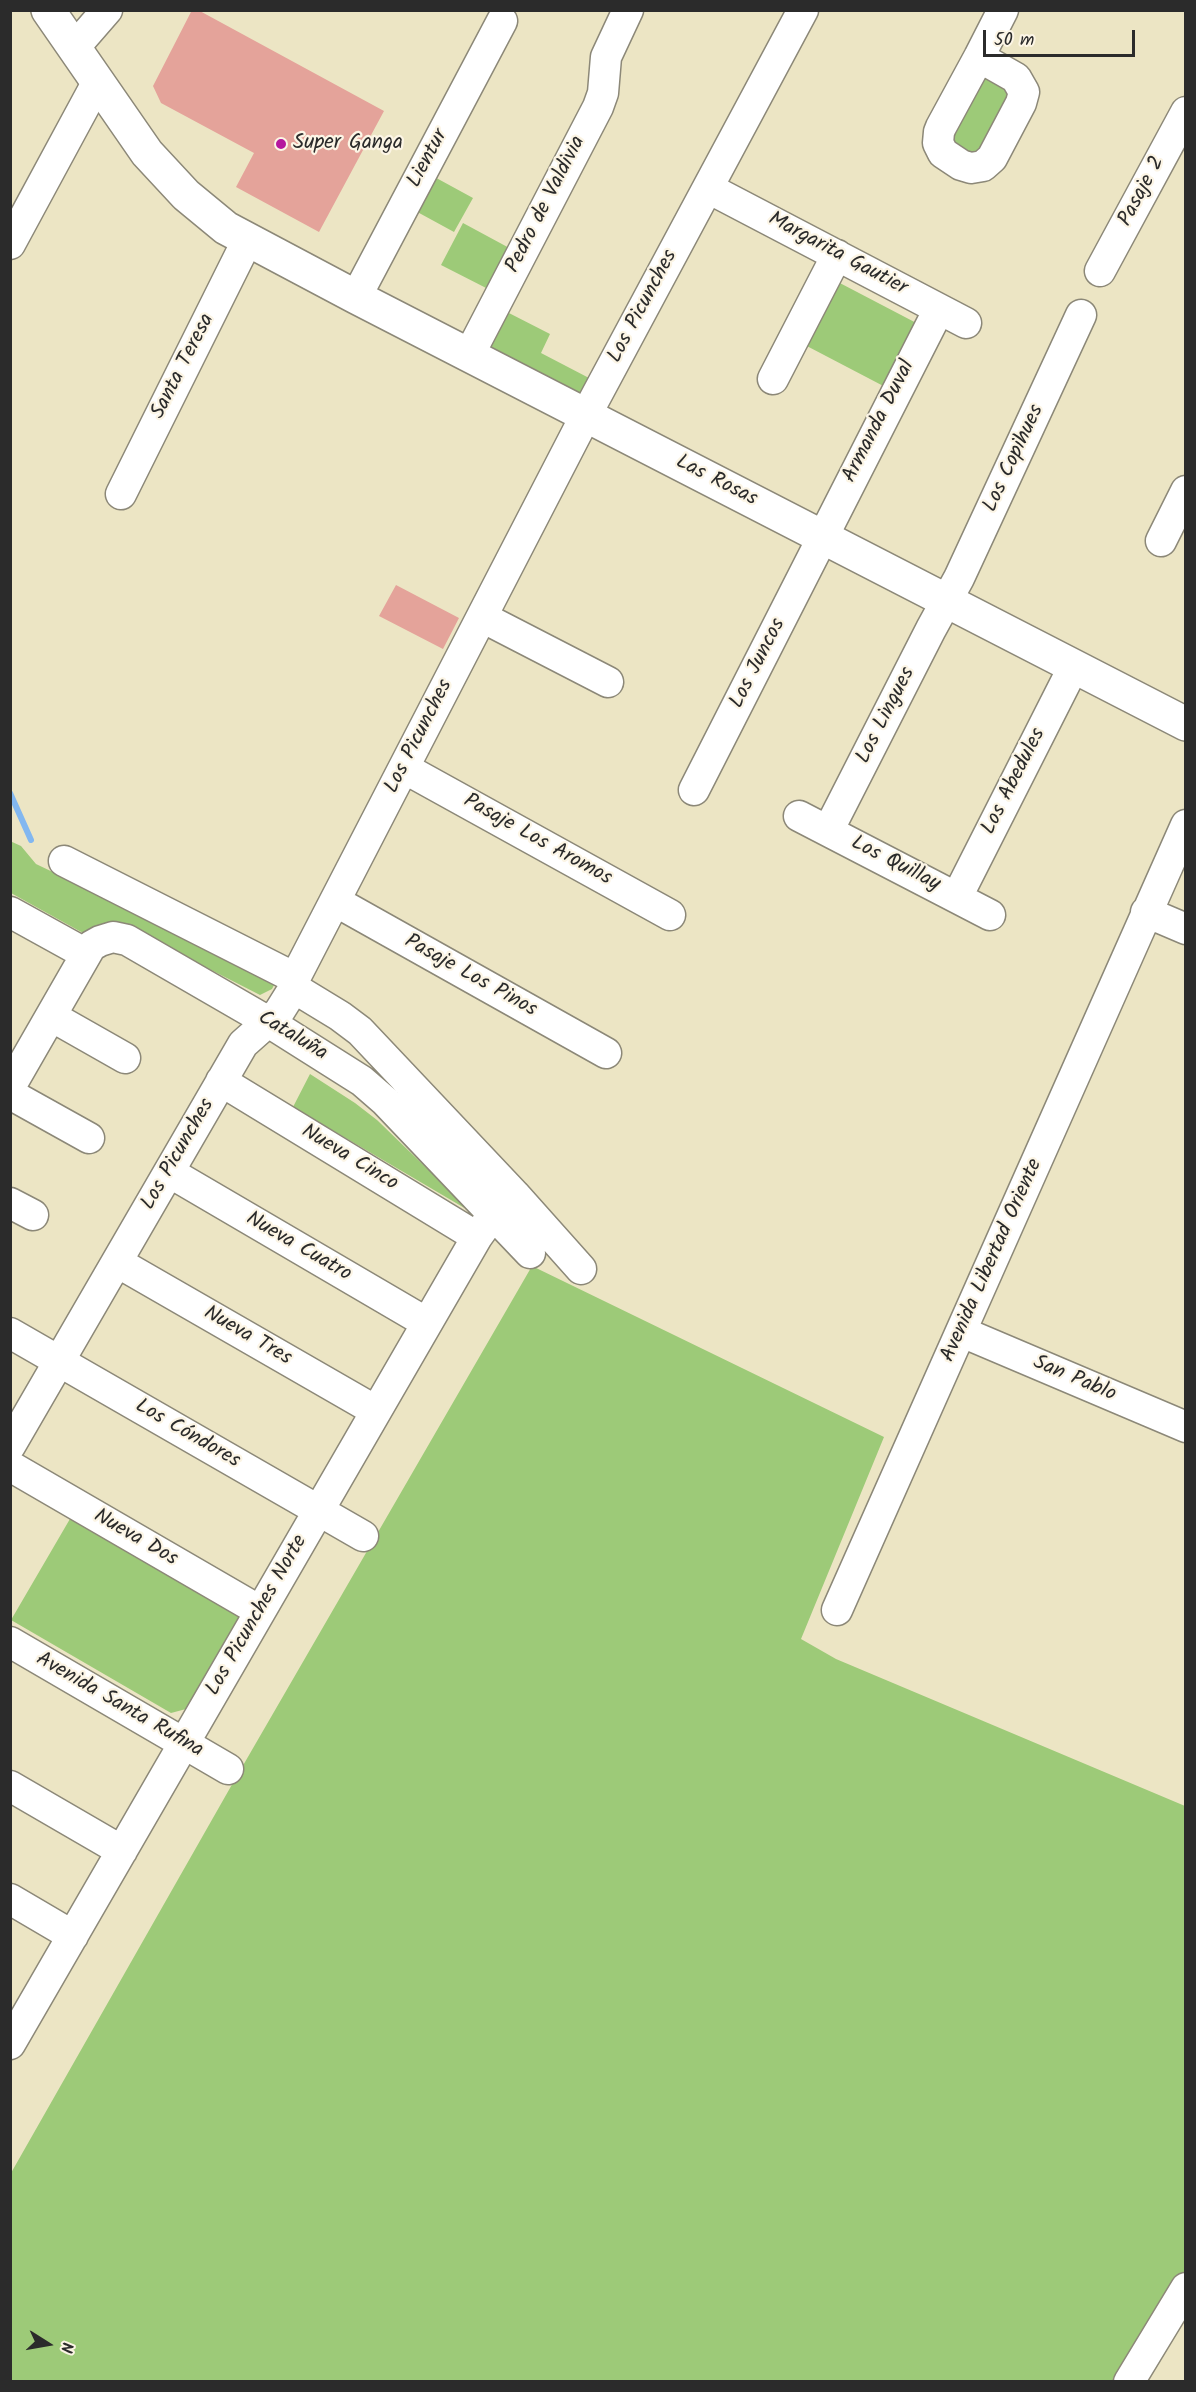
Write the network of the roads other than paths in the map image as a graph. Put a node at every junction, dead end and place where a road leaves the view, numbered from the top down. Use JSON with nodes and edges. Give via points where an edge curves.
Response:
{"nodes":[{"id":1,"x":48,"y":10,"type":"edge"},
{"id":2,"x":106,"y":10,"type":"edge"},
{"id":3,"x":628,"y":10,"type":"edge"},
{"id":4,"x":803,"y":10,"type":"edge"},
{"id":5,"x":1003,"y":10,"type":"edge"},
{"id":6,"x":502,"y":21,"type":"dead end"},
{"id":7,"x":74,"y":48,"type":"junction"},
{"id":8,"x":979,"y":57,"type":"dead end"},
{"id":9,"x":97,"y":83,"type":"junction"},
{"id":10,"x":1185,"y":112,"type":"edge"},
{"id":11,"x":708,"y":188,"type":"junction"},
{"id":12,"x":247,"y":240,"type":"junction"},
{"id":13,"x":10,"y":244,"type":"edge"},
{"id":14,"x":837,"y":255,"type":"junction"},
{"id":15,"x":1101,"y":272,"type":"dead end"},
{"id":16,"x":356,"y":297,"type":"junction"},
{"id":17,"x":939,"y":309,"type":"junction"},
{"id":18,"x":1081,"y":315,"type":"dead end"},
{"id":19,"x":966,"y":323,"type":"dead end"},
{"id":20,"x":470,"y":355,"type":"junction"},
{"id":21,"x":773,"y":380,"type":"dead end"},
{"id":22,"x":586,"y":415,"type":"junction"},
{"id":23,"x":1185,"y":491,"type":"edge"},
{"id":24,"x":121,"y":494,"type":"dead end"},
{"id":25,"x":823,"y":537,"type":"junction"},
{"id":26,"x":1161,"y":541,"type":"dead end"},
{"id":27,"x":947,"y":601,"type":"junction"},
{"id":28,"x":482,"y":617,"type":"junction"},
{"id":29,"x":1074,"y":666,"type":"junction"},
{"id":30,"x":609,"y":682,"type":"dead end"},
{"id":31,"x":1185,"y":723,"type":"edge"},
{"id":32,"x":404,"y":768,"type":"junction"},
{"id":33,"x":694,"y":790,"type":"dead end"},
{"id":34,"x":799,"y":816,"type":"dead end"},
{"id":35,"x":1185,"y":825,"type":"edge"},
{"id":36,"x":828,"y":831,"type":"junction"},
{"id":37,"x":64,"y":861,"type":"dead end"},
{"id":38,"x":957,"y":897,"type":"junction"},
{"id":39,"x":335,"y":901,"type":"junction"},
{"id":40,"x":10,"y":912,"type":"edge"},
{"id":41,"x":1146,"y":912,"type":"junction"},
{"id":42,"x":670,"y":915,"type":"dead end"},
{"id":43,"x":990,"y":915,"type":"dead end"},
{"id":44,"x":1185,"y":929,"type":"edge"},
{"id":45,"x":86,"y":954,"type":"junction"},
{"id":46,"x":295,"y":983,"type":"junction"},
{"id":47,"x":51,"y":1016,"type":"junction"},
{"id":48,"x":267,"y":1021,"type":"junction"},
{"id":49,"x":606,"y":1053,"type":"dead end"},
{"id":50,"x":125,"y":1058,"type":"dead end"},
{"id":51,"x":222,"y":1081,"type":"junction"},
{"id":52,"x":10,"y":1087,"type":"edge"},
{"id":53,"x":10,"y":1094,"type":"edge"},
{"id":54,"x":89,"y":1138,"type":"dead end"},
{"id":55,"x":169,"y":1172,"type":"junction"},
{"id":56,"x":495,"y":1215,"type":"junction"},
{"id":57,"x":530,"y":1253,"type":"dead end"},
{"id":58,"x":117,"y":1262,"type":"junction"},
{"id":59,"x":581,"y":1269,"type":"dead end"},
{"id":60,"x":427,"y":1323,"type":"junction"},
{"id":61,"x":962,"y":1332,"type":"junction"},
{"id":62,"x":10,"y":1333,"type":"edge"},
{"id":63,"x":60,"y":1361,"type":"junction"},
{"id":64,"x":376,"y":1411,"type":"junction"},
{"id":65,"x":1185,"y":1427,"type":"edge"},
{"id":66,"x":10,"y":1446,"type":"edge"},
{"id":67,"x":10,"y":1466,"type":"edge"},
{"id":68,"x":319,"y":1511,"type":"junction"},
{"id":69,"x":363,"y":1536,"type":"dead end"},
{"id":70,"x":837,"y":1610,"type":"dead end"},
{"id":71,"x":260,"y":1611,"type":"junction"},
{"id":72,"x":10,"y":1642,"type":"edge"},
{"id":73,"x":184,"y":1744,"type":"junction"},
{"id":74,"x":228,"y":1769,"type":"dead end"},
{"id":75,"x":10,"y":1786,"type":"edge"},
{"id":76,"x":122,"y":1851,"type":"junction"},
{"id":77,"x":10,"y":1899,"type":"edge"},
{"id":78,"x":73,"y":1935,"type":"junction"},
{"id":79,"x":11,"y":2042,"type":"edge"},
{"id":80,"x":1183,"y":2296,"type":"edge"},
{"id":81,"x":1129,"y":2382,"type":"edge"}],
"edges":[{"from":1,"to":7,"type":"main road","name":"Las Rosas"},
{"from":2,"to":7,"type":"street"},
{"from":3,"to":20,"type":"street","name":"Pedro de Valdivia","via":[[608,50],[601,100]]},
{"from":4,"to":11,"type":"street","name":"Los Picunches"},
{"from":5,"to":8,"type":"street"},
{"from":6,"to":16,"type":"street","name":"Lientur"},
{"from":7,"to":9,"type":"main road","name":"Las Rosas"},
{"from":9,"to":12,"type":"main road","name":"Las Rosas","via":[[165,175],[206,212]]},
{"from":9,"to":13,"type":"street"},
{"from":10,"to":15,"type":"street","name":"Pasaje 2"},
{"from":11,"to":14,"type":"street","name":"Margarita Gautier"},
{"from":11,"to":22,"type":"street","name":"Los Picunches"},
{"from":12,"to":16,"type":"main road","name":"Las Rosas"},
{"from":12,"to":24,"type":"street","name":"Santa Teresa"},
{"from":14,"to":17,"type":"street","name":"Margarita Gautier"},
{"from":14,"to":21,"type":"street"},
{"from":16,"to":20,"type":"main road","name":"Las Rosas"},
{"from":17,"to":19,"type":"street","name":"Margarita Gautier"},
{"from":17,"to":25,"type":"street","name":"Armanda Duval"},
{"from":18,"to":27,"type":"street","name":"Los Copihues"},
{"from":20,"to":22,"type":"main road","name":"Las Rosas"},
{"from":22,"to":25,"type":"main road","name":"Las Rosas"},
{"from":22,"to":28,"type":"street","name":"Los Picunches"},
{"from":23,"to":26,"type":"street"},
{"from":25,"to":27,"type":"main road","name":"Las Rosas"},
{"from":25,"to":33,"type":"street","name":"Los Juncos"},
{"from":27,"to":29,"type":"main road","name":"Las Rosas"},
{"from":27,"to":36,"type":"street","name":"Los Lingues"},
{"from":28,"to":30,"type":"street"},
{"from":28,"to":32,"type":"street","name":"Los Picunches"},
{"from":29,"to":31,"type":"main road","name":"Las Rosas"},
{"from":29,"to":38,"type":"street","name":"Los Abedules"},
{"from":32,"to":39,"type":"street","name":"Los Picunches"},
{"from":32,"to":42,"type":"street","name":"Pasaje Los Aromos"},
{"from":34,"to":36,"type":"street","name":"Los Quillay"},
{"from":35,"to":41,"type":"street","name":"Avenida Libertad Oriente"},
{"from":36,"to":38,"type":"street","name":"Los Quillay"},
{"from":37,"to":46,"type":"street","name":"Cataluña"},
{"from":38,"to":43,"type":"street","name":"Los Quillay"},
{"from":39,"to":46,"type":"street","name":"Los Picunches"},
{"from":39,"to":49,"type":"street","name":"Pasaje Los Pinos"},
{"from":40,"to":45,"type":"street"},
{"from":41,"to":44,"type":"street"},
{"from":41,"to":61,"type":"street","name":"Avenida Libertad Oriente"},
{"from":45,"to":47,"type":"street"},
{"from":45,"to":48,"type":"street","name":"Cataluña","via":[[100,940],[127,940]]},
{"from":46,"to":48,"type":"street","name":"Los Picunches","via":[[285,1005]]},
{"from":46,"to":56,"type":"street","name":"Cataluña","via":[[360,1031]]},
{"from":47,"to":50,"type":"street"},
{"from":47,"to":52,"type":"street"},
{"from":48,"to":51,"type":"street","name":"Los Picunches","via":[[243,1044]]},
{"from":48,"to":56,"type":"street","name":"Cataluña","via":[[362,1081]]},
{"from":51,"to":55,"type":"street","name":"Los Picunches"},
{"from":51,"to":56,"type":"street","name":"Nueva Cinco"},
{"from":53,"to":54,"type":"street"},
{"from":55,"to":58,"type":"street","name":"Los Picunches"},
{"from":55,"to":60,"type":"street","name":"Nueva Cuatro"},
{"from":56,"to":57,"type":"street","name":"Cataluña"},
{"from":56,"to":59,"type":"street","name":"Cataluña"},
{"from":56,"to":60,"type":"street","name":"Los Picunches Norte"},
{"from":58,"to":63,"type":"street","name":"Los Picunches"},
{"from":58,"to":64,"type":"street","name":"Nueva Tres"},
{"from":60,"to":64,"type":"street","name":"Los Picunches Norte"},
{"from":61,"to":65,"type":"street","name":"San Pablo"},
{"from":61,"to":70,"type":"street","name":"Avenida Libertad Oriente"},
{"from":62,"to":63,"type":"street","name":"Los Cóndores"},
{"from":63,"to":66,"type":"street","name":"Los Picunches"},
{"from":63,"to":68,"type":"street","name":"Los Cóndores"},
{"from":64,"to":68,"type":"street","name":"Los Picunches Norte"},
{"from":67,"to":71,"type":"street","name":"Nueva Dos"},
{"from":68,"to":69,"type":"street","name":"Los Cóndores"},
{"from":68,"to":71,"type":"street","name":"Los Picunches Norte"},
{"from":71,"to":73,"type":"street","name":"Los Picunches Norte"},
{"from":72,"to":73,"type":"street","name":"Avenida Santa Rufina"},
{"from":73,"to":74,"type":"street","name":"Avenida Santa Rufina"},
{"from":73,"to":76,"type":"street","name":"Los Picunches Norte"},
{"from":75,"to":76,"type":"street"},
{"from":76,"to":78,"type":"street","name":"Los Picunches Norte"},
{"from":77,"to":78,"type":"street"},
{"from":78,"to":79,"type":"street","name":"Los Picunches Norte"},
{"from":80,"to":81,"type":"street"}]}
